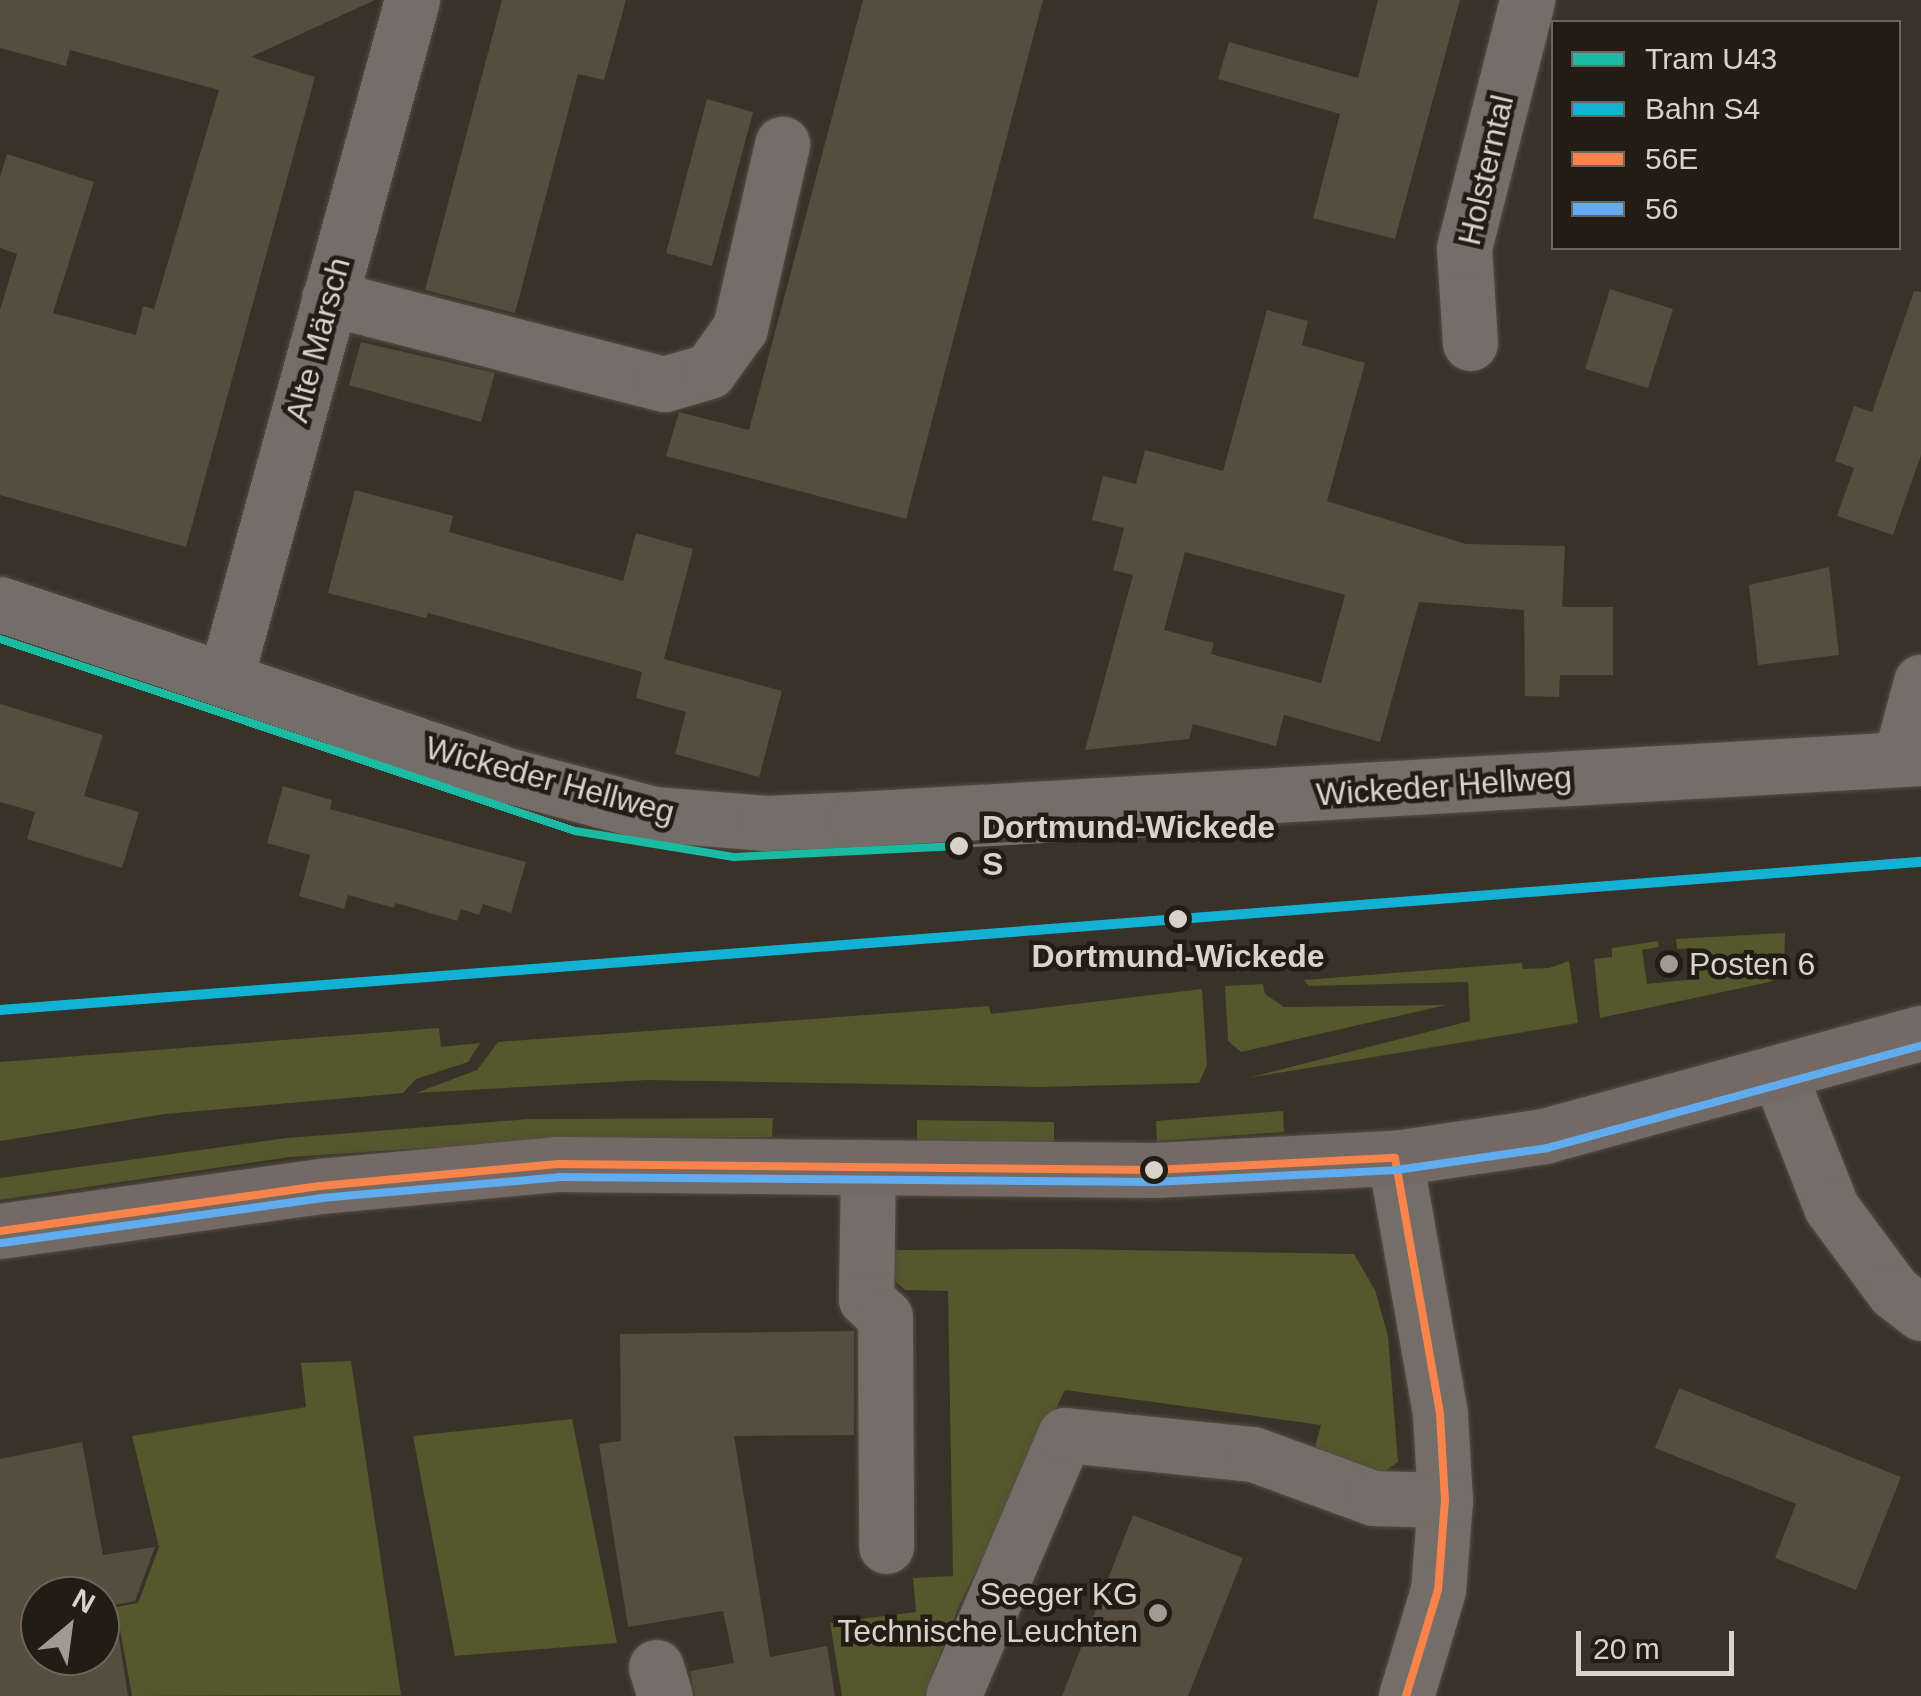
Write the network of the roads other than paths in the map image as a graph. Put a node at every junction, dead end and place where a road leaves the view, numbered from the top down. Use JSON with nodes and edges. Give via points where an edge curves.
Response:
{"nodes":[{"id":1,"x":412,"y":0,"type":"edge"},
{"id":2,"x":1526,"y":0,"type":"edge"},
{"id":3,"x":782,"y":144,"type":"dead end"},
{"id":4,"x":329,"y":298,"type":"junction"},
{"id":5,"x":1470,"y":343,"type":"dead end"},
{"id":6,"x":0,"y":604,"type":"edge"},
{"id":7,"x":224,"y":680,"type":"junction"},
{"id":8,"x":1921,"y":682,"type":"edge"},
{"id":9,"x":1911,"y":757,"type":"edge"},
{"id":10,"x":1921,"y":1033,"type":"edge"},
{"id":11,"x":1779,"y":1074,"type":"junction"},
{"id":12,"x":1395,"y":1158,"type":"junction"},
{"id":13,"x":868,"y":1167,"type":"junction"},
{"id":14,"x":0,"y":1231,"type":"edge"},
{"id":15,"x":1921,"y":1314,"type":"edge"},
{"id":16,"x":1445,"y":1500,"type":"junction"},
{"id":17,"x":886,"y":1546,"type":"dead end"},
{"id":18,"x":953,"y":1696,"type":"edge"},
{"id":19,"x":1406,"y":1696,"type":"edge"}],
"edges":[{"from":1,"to":4,"type":"street","name":"Alte Märsch"},
{"from":2,"to":5,"type":"street","name":"Holsterntal","via":[[1464,248]]},
{"from":3,"to":4,"type":"street","via":[[740,328],[708,371],[664,384]]},
{"from":4,"to":7,"type":"street","name":"Alte Märsch"},
{"from":6,"to":7,"type":"street","name":"Wickeder Hellweg"},
{"from":7,"to":9,"type":"street","name":"Wickeder Hellweg","via":[[508,775],[654,814],[766,822],[1178,804]]},
{"from":8,"to":9,"type":"street"},
{"from":10,"to":11,"type":"main road"},
{"from":11,"to":12,"type":"main road","via":[[1544,1136]]},
{"from":11,"to":15,"type":"street","via":[[1831,1207],[1894,1292]]},
{"from":12,"to":13,"type":"main road","via":[[1189,1169]]},
{"from":12,"to":16,"type":"street","via":[[1440,1414]]},
{"from":13,"to":14,"type":"main road","via":[[558,1164],[320,1186]]},
{"from":13,"to":17,"type":"street","via":[[866,1299],[886,1317]]},
{"from":16,"to":18,"type":"street","via":[[1374,1498],[1253,1454],[1064,1435]]},
{"from":16,"to":19,"type":"street","via":[[1438,1590]]}]}
